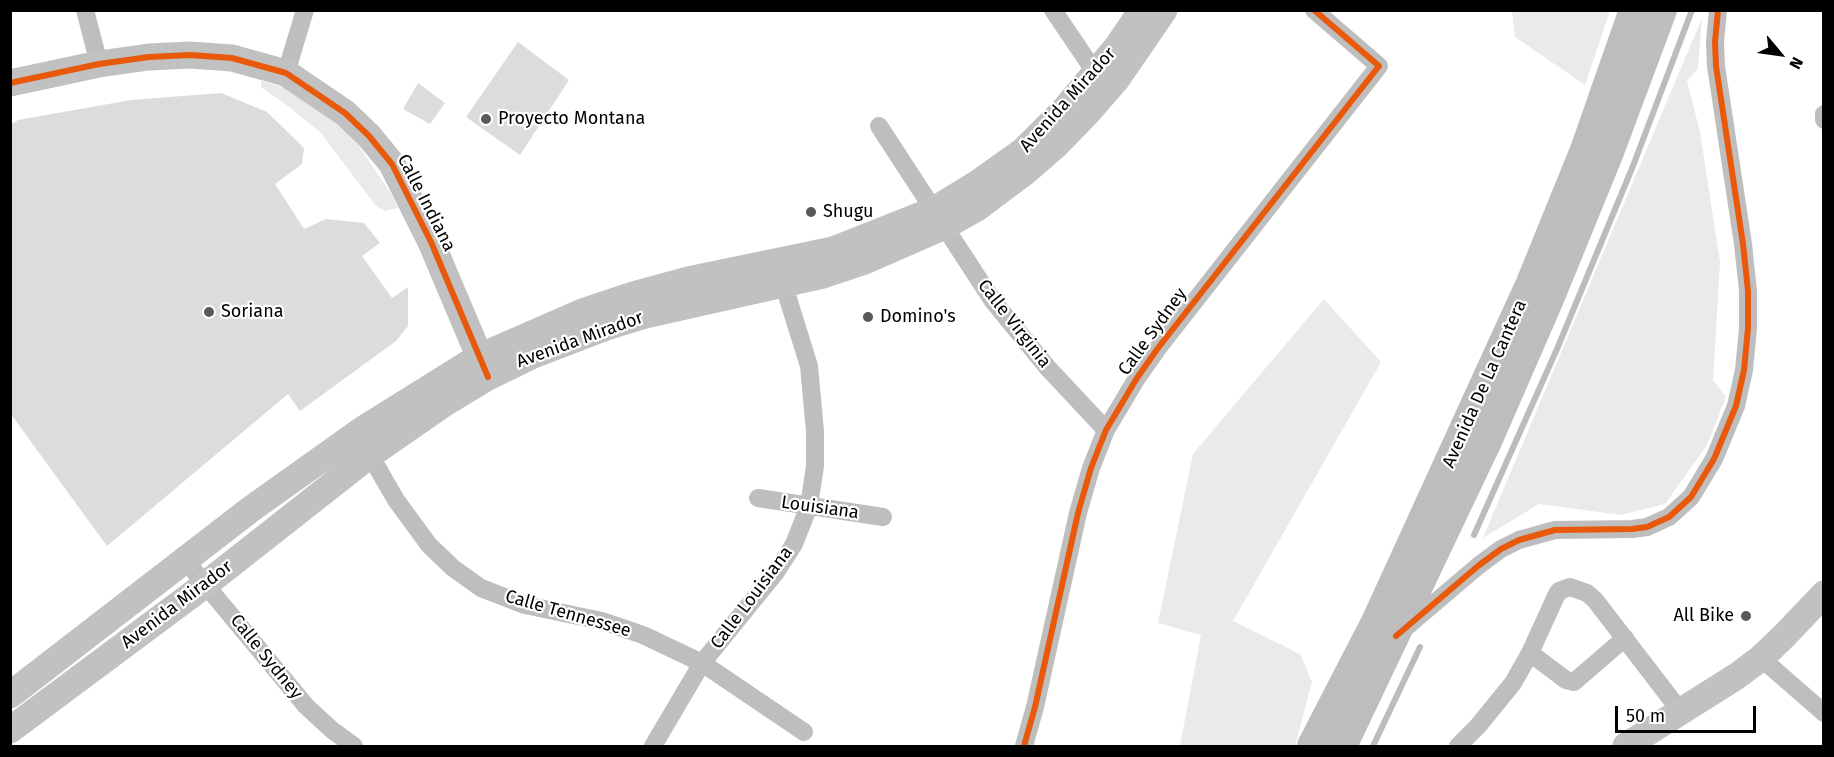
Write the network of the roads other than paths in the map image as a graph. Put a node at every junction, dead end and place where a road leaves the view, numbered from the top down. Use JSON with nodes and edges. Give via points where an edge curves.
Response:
{"nodes":[{"id":1,"x":85,"y":10,"type":"edge"},
{"id":2,"x":305,"y":10,"type":"edge"},
{"id":3,"x":1053,"y":10,"type":"edge"},
{"id":4,"x":1142,"y":10,"type":"edge"},
{"id":5,"x":1164,"y":10,"type":"edge"},
{"id":6,"x":1314,"y":10,"type":"edge"},
{"id":7,"x":1634,"y":10,"type":"edge"},
{"id":8,"x":1662,"y":10,"type":"edge"},
{"id":9,"x":1718,"y":10,"type":"edge"},
{"id":10,"x":99,"y":64,"type":"junction"},
{"id":11,"x":286,"y":73,"type":"junction"},
{"id":12,"x":1102,"y":81,"type":"junction"},
{"id":13,"x":10,"y":83,"type":"edge"},
{"id":14,"x":1824,"y":114,"type":"edge"},
{"id":15,"x":1824,"y":120,"type":"edge"},
{"id":16,"x":879,"y":126,"type":"dead end"},
{"id":17,"x":939,"y":218,"type":"junction"},
{"id":18,"x":780,"y":273,"type":"junction"},
{"id":19,"x":484,"y":367,"type":"junction"},
{"id":20,"x":1106,"y":430,"type":"junction"},
{"id":21,"x":370,"y":455,"type":"junction"},
{"id":22,"x":758,"y":498,"type":"dead end"},
{"id":23,"x":808,"y":506,"type":"junction"},
{"id":24,"x":883,"y":517,"type":"dead end"},
{"id":25,"x":185,"y":560,"type":"junction"},
{"id":26,"x":206,"y":584,"type":"junction"},
{"id":27,"x":1824,"y":594,"type":"edge"},
{"id":28,"x":1396,"y":636,"type":"junction"},
{"id":29,"x":1625,"y":638,"type":"junction"},
{"id":30,"x":1530,"y":653,"type":"junction"},
{"id":31,"x":1761,"y":658,"type":"junction"},
{"id":32,"x":702,"y":663,"type":"junction"},
{"id":33,"x":10,"y":695,"type":"edge"},
{"id":34,"x":1681,"y":712,"type":"junction"},
{"id":35,"x":1824,"y":713,"type":"edge"},
{"id":36,"x":10,"y":730,"type":"edge"},
{"id":37,"x":804,"y":732,"type":"dead end"},
{"id":38,"x":354,"y":747,"type":"edge"},
{"id":39,"x":653,"y":747,"type":"edge"},
{"id":40,"x":1024,"y":747,"type":"edge"},
{"id":41,"x":1312,"y":747,"type":"edge"},
{"id":42,"x":1342,"y":747,"type":"edge"},
{"id":43,"x":1458,"y":747,"type":"edge"},
{"id":44,"x":1626,"y":747,"type":"edge"}],
"edges":[{"from":1,"to":10,"type":"street"},
{"from":2,"to":11,"type":"street"},
{"from":3,"to":12,"type":"street"},
{"from":4,"to":12,"type":"main road","name":"Avenida Mirador"},
{"from":5,"to":12,"type":"main road","name":"Avenida Mirador"},
{"from":6,"to":20,"type":"street","name":"Calle Sydney","via":[[1379,66],[1158,348]]},
{"from":7,"to":41,"type":"main road","name":"Avenida De La Cantera","via":[[1585,150],[1531,283],[1376,622]]},
{"from":8,"to":28,"type":"main road","name":"Avenida De La Cantera","via":[[1549,299]]},
{"from":9,"to":28,"type":"street","via":[[1716,66],[1743,244],[1748,328],[1736,406],[1714,459],[1690,497],[1659,523],[1639,528],[1555,530],[1519,540],[1478,566]]},
{"from":10,"to":11,"type":"main road","name":"Calle Indiana","via":[[190,55],[231,58]]},
{"from":10,"to":13,"type":"main road","name":"Calle Indiana"},
{"from":11,"to":19,"type":"main road","name":"Calle Indiana","via":[[345,113],[392,164],[431,242]]},
{"from":12,"to":17,"type":"main road","name":"Avenida Mirador","via":[[1056,145],[1025,172],[977,208]]},
{"from":14,"to":15,"type":"street"},
{"from":16,"to":17,"type":"street","name":"Calle Virginia"},
{"from":17,"to":18,"type":"main road","name":"Avenida Mirador","via":[[865,261],[823,275]]},
{"from":17,"to":20,"type":"street","name":"Calle Virginia","via":[[1017,333]]},
{"from":18,"to":19,"type":"main road","name":"Avenida Mirador","via":[[609,326],[531,356]]},
{"from":18,"to":23,"type":"street","name":"Calle Louisiana","via":[[808,366],[815,466]]},
{"from":19,"to":21,"type":"main road","name":"Avenida Mirador","via":[[445,403]]},
{"from":19,"to":25,"type":"main road","name":"Avenida Mirador","via":[[362,430]]},
{"from":20,"to":40,"type":"street","name":"Calle Sydney","via":[[1078,513]]},
{"from":21,"to":26,"type":"main road","name":"Avenida Mirador"},
{"from":21,"to":32,"type":"street","name":"Calle Tennessee","via":[[429,545],[481,588],[525,605],[602,621],[644,635]]},
{"from":22,"to":23,"type":"street","name":"Louisiana"},
{"from":23,"to":24,"type":"street","name":"Louisiana"},
{"from":23,"to":32,"type":"street","name":"Calle Louisiana","via":[[794,544],[776,572]]},
{"from":25,"to":26,"type":"street","name":"Calle Sydney"},
{"from":25,"to":33,"type":"main road","name":"Avenida Mirador"},
{"from":26,"to":36,"type":"main road","name":"Avenida Mirador"},
{"from":26,"to":38,"type":"street","name":"Calle Sydney","via":[[306,706]]},
{"from":27,"to":31,"type":"main road"},
{"from":28,"to":42,"type":"main road","name":"Avenida De La Cantera"},
{"from":29,"to":30,"type":"street","via":[[1574,682]]},
{"from":29,"to":30,"type":"street","via":[[1595,600],[1570,587],[1559,591]]},
{"from":29,"to":34,"type":"street"},
{"from":30,"to":43,"type":"street","via":[[1503,696]]},
{"from":31,"to":34,"type":"main road"},
{"from":31,"to":35,"type":"street"},
{"from":32,"to":37,"type":"street","name":"Calle Tennessee"},
{"from":32,"to":39,"type":"street","name":"Calle Louisiana"},
{"from":34,"to":44,"type":"main road"}]}
